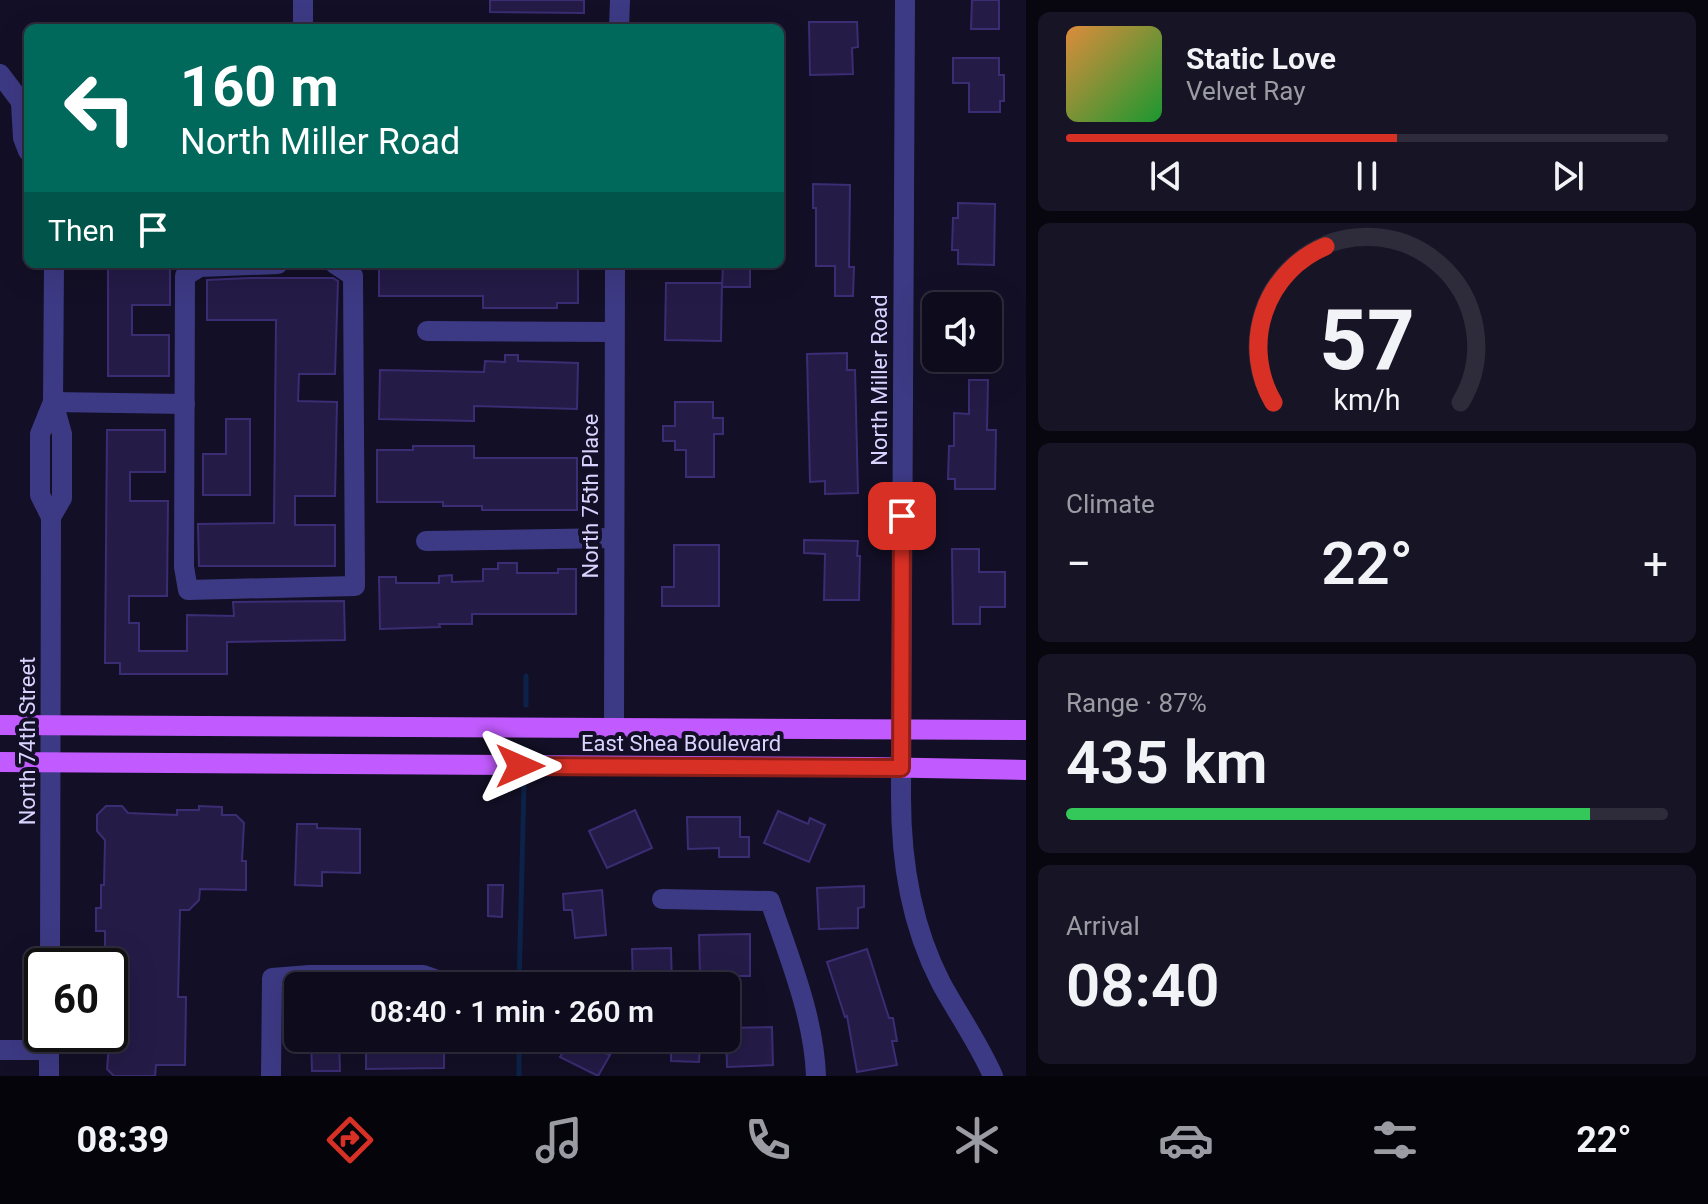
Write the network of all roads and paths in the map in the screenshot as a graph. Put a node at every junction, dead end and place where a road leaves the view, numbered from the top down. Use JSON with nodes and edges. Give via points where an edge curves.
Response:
{"nodes":[{"id":1,"x":303,"y":0,"type":"edge"},
{"id":2,"x":620,"y":0,"type":"edge"},
{"id":3,"x":905,"y":0,"type":"edge"},
{"id":4,"x":303,"y":24,"type":"edge"},
{"id":5,"x":619,"y":24,"type":"edge"},
{"id":6,"x":0,"y":74,"type":"edge"},
{"id":7,"x":24,"y":106,"type":"edge"},
{"id":8,"x":54,"y":268,"type":"edge"},
{"id":9,"x":198,"y":268,"type":"edge"},
{"id":10,"x":341,"y":268,"type":"edge"},
{"id":11,"x":615,"y":268,"type":"edge"},
{"id":12,"x":427,"y":331,"type":"dead end"},
{"id":13,"x":614,"y":332,"type":"junction"},
{"id":14,"x":53,"y":402,"type":"junction"},
{"id":15,"x":185,"y":404,"type":"junction"},
{"id":16,"x":613,"y":538,"type":"junction"},
{"id":17,"x":426,"y":541,"type":"dead end"},
{"id":18,"x":51,"y":724,"type":"junction"},
{"id":19,"x":0,"y":725,"type":"edge"},
{"id":20,"x":295,"y":726,"type":"junction"},
{"id":21,"x":901,"y":728,"type":"junction"},
{"id":22,"x":614,"y":729,"type":"junction"},
{"id":23,"x":1026,"y":730,"type":"edge"},
{"id":24,"x":0,"y":762,"type":"edge"},
{"id":25,"x":51,"y":763,"type":"junction"},
{"id":26,"x":295,"y":763,"type":"junction"},
{"id":27,"x":901,"y":768,"type":"junction"},
{"id":28,"x":1026,"y":770,"type":"edge"},
{"id":29,"x":662,"y":899,"type":"dead end"},
{"id":30,"x":50,"y":948,"type":"edge"},
{"id":31,"x":284,"y":977,"type":"edge"},
{"id":32,"x":24,"y":1046,"type":"edge"},
{"id":33,"x":0,"y":1050,"type":"edge"},
{"id":34,"x":49,"y":1052,"type":"edge"},
{"id":35,"x":988,"y":1074,"type":"edge"},
{"id":36,"x":49,"y":1076,"type":"edge"},
{"id":37,"x":271,"y":1076,"type":"edge"},
{"id":38,"x":816,"y":1076,"type":"edge"}],
"edges":[{"from":1,"to":4,"type":"street"},
{"from":2,"to":5,"type":"street"},
{"from":3,"to":21,"type":"street","name":"North Miller Road"},
{"from":6,"to":7,"type":"street"},
{"from":8,"to":14,"type":"street","name":"North 74th Street"},
{"from":9,"to":15,"type":"street","via":[[185,276]]},
{"from":10,"to":15,"type":"street","via":[[353,276],[355,586],[188,590]]},
{"from":11,"to":13,"type":"street","name":"North 75th Place"},
{"from":12,"to":13,"type":"street"},
{"from":13,"to":16,"type":"street","name":"North 75th Place"},
{"from":14,"to":15,"type":"street"},
{"from":14,"to":18,"type":"street","name":"North 74th Street","via":[[40,434],[40,495],[51,517]]},
{"from":16,"to":17,"type":"street"},
{"from":16,"to":22,"type":"street","name":"North 75th Place"},
{"from":18,"to":19,"type":"main road","name":"East Shea Boulevard"},
{"from":18,"to":20,"type":"main road","name":"East Shea Boulevard"},
{"from":18,"to":25,"type":"street","name":"North 74th Street"},
{"from":20,"to":22,"type":"main road","name":"East Shea Boulevard"},
{"from":20,"to":26,"type":"main road"},
{"from":21,"to":22,"type":"main road","name":"East Shea Boulevard"},
{"from":21,"to":23,"type":"main road","name":"East Shea Boulevard"},
{"from":21,"to":27,"type":"street","name":"North Miller Road"},
{"from":24,"to":25,"type":"main road","name":"East Shea Boulevard"},
{"from":25,"to":26,"type":"main road","name":"East Shea Boulevard"},
{"from":25,"to":30,"type":"street","name":"North 74th Street"},
{"from":26,"to":27,"type":"main road","name":"East Shea Boulevard"},
{"from":27,"to":28,"type":"main road","name":"East Shea Boulevard"},
{"from":27,"to":35,"type":"street","name":"North Miller Road","via":[[903,861],[912,908],[942,984]]},
{"from":29,"to":38,"type":"street","via":[[770,901],[810,1025]]},
{"from":31,"to":37,"type":"street","via":[[272,978]]},
{"from":32,"to":33,"type":"street"},
{"from":34,"to":36,"type":"street"}]}
